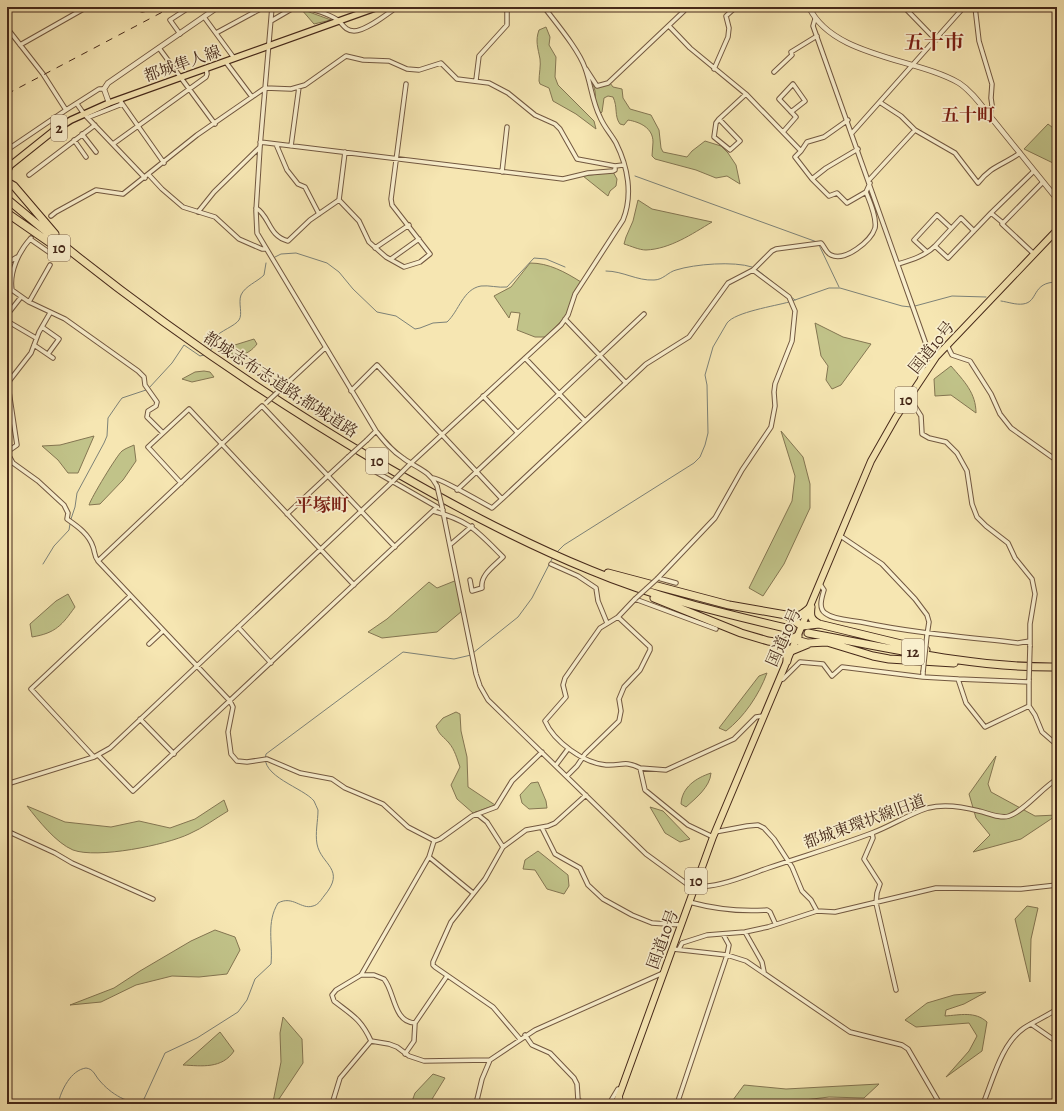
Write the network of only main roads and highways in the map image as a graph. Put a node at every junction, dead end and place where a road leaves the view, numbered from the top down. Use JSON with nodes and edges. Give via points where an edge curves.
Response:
{"nodes":[{"id":1,"x":378,"y":7,"type":"edge"},
{"id":2,"x":7,"y":168,"type":"edge"},
{"id":3,"x":7,"y":176,"type":"edge"},
{"id":4,"x":7,"y":182,"type":"edge"},
{"id":5,"x":14,"y":186,"type":"junction"},
{"id":6,"x":7,"y":199,"type":"edge"},
{"id":7,"x":7,"y":213,"type":"edge"},
{"id":8,"x":1057,"y":230,"type":"edge"},
{"id":9,"x":86,"y":264,"type":"junction"},
{"id":10,"x":111,"y":283,"type":"junction"},
{"id":11,"x":565,"y":559,"type":"junction"},
{"id":12,"x":589,"y":570,"type":"junction"},
{"id":13,"x":811,"y":606,"type":"junction"},
{"id":14,"x":786,"y":615,"type":"junction"},
{"id":15,"x":819,"y":624,"type":"junction"},
{"id":16,"x":802,"y":626,"type":"junction"},
{"id":17,"x":790,"y":629,"type":"tunnel mouth"},
{"id":18,"x":808,"y":633,"type":"tunnel mouth"},
{"id":19,"x":797,"y":638,"type":"junction"},
{"id":20,"x":814,"y":642,"type":"junction"},
{"id":21,"x":778,"y":643,"type":"junction"},
{"id":22,"x":791,"y":651,"type":"junction"},
{"id":23,"x":786,"y":661,"type":"junction"},
{"id":24,"x":1019,"y":665,"type":"junction"},
{"id":25,"x":1057,"y":666,"type":"edge"},
{"id":26,"x":616,"y":1104,"type":"edge"}],
"edges":[{"from":1,"to":2,"type":"main road","name":"都城隼人線","number":"2","via":[[180,77],[120,102],[109,103],[52,132]]},
{"from":3,"to":5,"type":"highway"},
{"from":4,"to":5,"type":"highway","number":"10"},
{"from":5,"to":9,"type":"highway","number":"10","via":[[46,225],[81,256]]},
{"from":6,"to":9,"type":"highway","name":"都城志布志道路;都城道路","number":"10"},
{"from":7,"to":10,"type":"highway","number":"10"},
{"from":8,"to":13,"type":"highway","name":"国道10号","number":"10","via":[[947,344],[920,379],[871,460]]},
{"from":9,"to":10,"type":"highway","name":"都城志布志道路;都城道路","number":"10"},
{"from":10,"to":11,"type":"highway","name":"都城志布志道路;都城道路","number":"10","via":[[214,359],[296,413],[449,503]]},
{"from":11,"to":12,"type":"highway","name":"都城志布志道路;都城道路","number":"10"},
{"from":11,"to":14,"type":"highway","via":[[729,605]]},
{"from":12,"to":17,"type":"highway","name":"都城志布志道路;都城道路","number":"10","via":[[663,596]]},
{"from":12,"to":21,"type":"highway","via":[[741,633]]},
{"from":13,"to":14,"type":"highway","via":[[798,616]]},
{"from":13,"to":15,"type":"highway","via":[[810,616]]},
{"from":13,"to":16,"type":"highway","name":"国道10号","number":"10"},
{"from":14,"to":16,"type":"highway"},
{"from":15,"to":16,"type":"highway"},
{"from":15,"to":24,"type":"highway","via":[[943,653]]},
{"from":16,"to":19,"type":"highway","name":"国道10号","number":"10"},
{"from":18,"to":24,"type":"highway","number":"12","via":[[936,656]]},
{"from":19,"to":20,"type":"highway","via":[[806,643]]},
{"from":19,"to":21,"type":"highway"},
{"from":19,"to":22,"type":"highway","name":"国道10号","number":"10"},
{"from":20,"to":22,"type":"highway"},
{"from":20,"to":24,"type":"highway","via":[[827,642],[889,659]]},
{"from":21,"to":23,"type":"highway","via":[[787,648]]},
{"from":22,"to":23,"type":"highway","name":"国道10号","number":"10"},
{"from":23,"to":26,"type":"highway","name":"国道10号","number":"10","via":[[694,887],[676,949],[663,973]]},
{"from":24,"to":25,"type":"highway","number":"12"}]}
